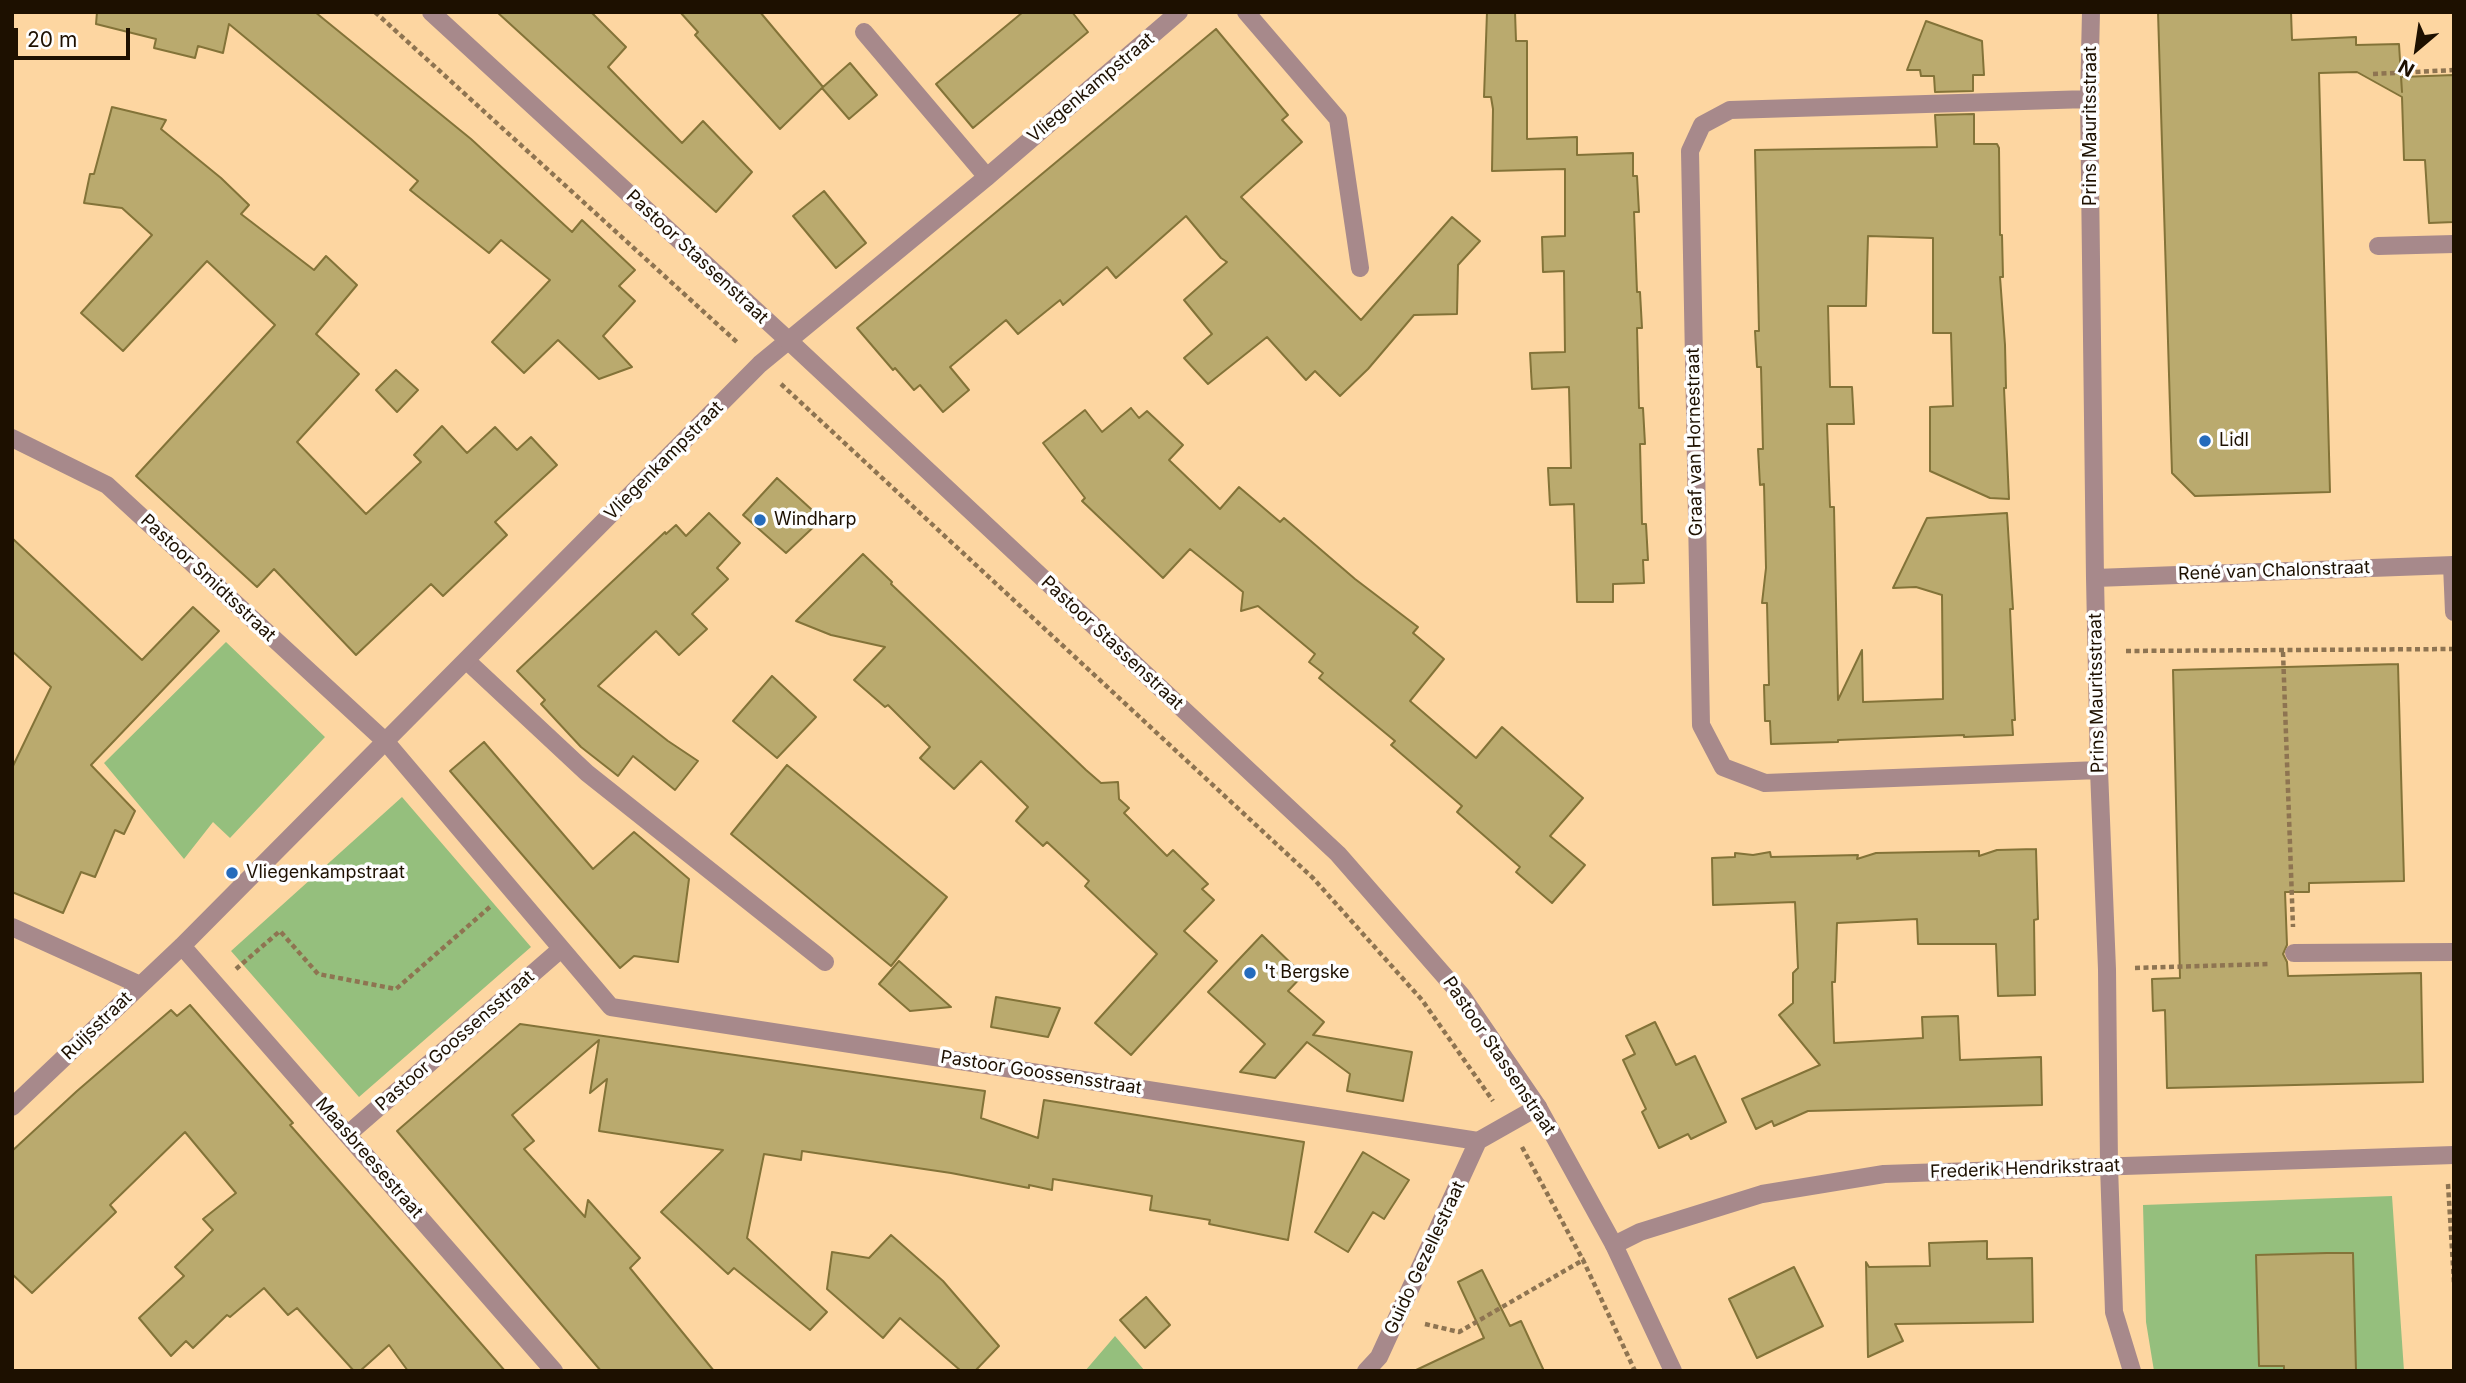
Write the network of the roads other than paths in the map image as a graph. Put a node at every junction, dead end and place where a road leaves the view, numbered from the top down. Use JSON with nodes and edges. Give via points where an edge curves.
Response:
{"nodes":[{"id":1,"x":431,"y":12,"type":"edge"},
{"id":2,"x":1179,"y":12,"type":"edge"},
{"id":3,"x":1247,"y":12,"type":"edge"},
{"id":4,"x":2091,"y":12,"type":"edge"},
{"id":5,"x":864,"y":32,"type":"dead end"},
{"id":6,"x":2089,"y":99,"type":"junction"},
{"id":7,"x":987,"y":177,"type":"junction"},
{"id":8,"x":2454,"y":244,"type":"edge"},
{"id":9,"x":2378,"y":246,"type":"dead end"},
{"id":10,"x":1360,"y":268,"type":"dead end"},
{"id":11,"x":789,"y":341,"type":"junction"},
{"id":12,"x":12,"y":438,"type":"edge"},
{"id":13,"x":2453,"y":565,"type":"edge"},
{"id":14,"x":2095,"y":578,"type":"junction"},
{"id":15,"x":2454,"y":612,"type":"edge"},
{"id":16,"x":467,"y":661,"type":"junction"},
{"id":17,"x":386,"y":742,"type":"junction"},
{"id":18,"x":2099,"y":770,"type":"junction"},
{"id":19,"x":12,"y":927,"type":"edge"},
{"id":20,"x":182,"y":946,"type":"junction"},
{"id":21,"x":561,"y":948,"type":"junction"},
{"id":22,"x":2454,"y":952,"type":"edge"},
{"id":23,"x":2294,"y":953,"type":"road end"},
{"id":24,"x":825,"y":962,"type":"dead end"},
{"id":25,"x":140,"y":985,"type":"junction"},
{"id":26,"x":12,"y":1107,"type":"edge"},
{"id":27,"x":1538,"y":1107,"type":"junction"},
{"id":28,"x":348,"y":1134,"type":"junction"},
{"id":29,"x":1478,"y":1141,"type":"junction"},
{"id":30,"x":2450,"y":1155,"type":"edge"},
{"id":31,"x":2109,"y":1166,"type":"junction"},
{"id":32,"x":1614,"y":1245,"type":"junction"},
{"id":33,"x":543,"y":1367,"type":"edge"},
{"id":34,"x":1366,"y":1371,"type":"edge"},
{"id":35,"x":1674,"y":1371,"type":"edge"},
{"id":36,"x":2132,"y":1371,"type":"edge"}],
"edges":[{"from":1,"to":11,"type":"street","name":"Pastoor Stassenstraat"},
{"from":2,"to":7,"type":"street","name":"Vliegenkampstraat"},
{"from":3,"to":10,"type":"street","via":[[1338,119]]},
{"from":4,"to":6,"type":"street","name":"Prins Mauritsstraat"},
{"from":5,"to":7,"type":"street"},
{"from":6,"to":14,"type":"street","name":"Prins Mauritsstraat"},
{"from":6,"to":18,"type":"street","name":"Graaf van Hornestraat","via":[[1730,110],[1702,125],[1690,151],[1690,165],[1701,725],[1723,767],[1765,783]]},
{"from":7,"to":11,"type":"street","name":"Vliegenkampstraat"},
{"from":8,"to":9,"type":"street"},
{"from":11,"to":16,"type":"street","name":"Vliegenkampstraat","via":[[760,364]]},
{"from":11,"to":27,"type":"street","name":"Pastoor Stassenstraat","via":[[1338,854],[1462,996]]},
{"from":12,"to":17,"type":"street","name":"Pastoor Smidtsstraat","via":[[107,485]]},
{"from":13,"to":14,"type":"street","name":"René van Chalonstraat"},
{"from":13,"to":15,"type":"street","name":"René van Chalonstraat"},
{"from":14,"to":18,"type":"street","name":"Prins Mauritsstraat"},
{"from":16,"to":17,"type":"street","name":"Vliegenkampstraat"},
{"from":16,"to":24,"type":"street","via":[[587,773]]},
{"from":17,"to":20,"type":"street","name":"Vliegenkampstraat"},
{"from":17,"to":21,"type":"street","name":"Pastoor Goossensstraat"},
{"from":18,"to":31,"type":"street","name":"Prins Mauritsstraat"},
{"from":19,"to":25,"type":"street"},
{"from":20,"to":25,"type":"street","name":"Ruijsstraat"},
{"from":20,"to":28,"type":"street","name":"Maasbreesestraat"},
{"from":21,"to":28,"type":"street","name":"Pastoor Goossensstraat"},
{"from":21,"to":29,"type":"street","name":"Pastoor Goossensstraat","via":[[611,1007]]},
{"from":22,"to":23,"type":"street"},
{"from":25,"to":26,"type":"street","name":"Ruijsstraat"},
{"from":27,"to":29,"type":"street"},
{"from":27,"to":32,"type":"street","name":"Pastoor Stassenstraat"},
{"from":28,"to":33,"type":"street","name":"Maasbreesestraat"},
{"from":29,"to":34,"type":"street","name":"Guido Gezellestraat","via":[[1379,1357]]},
{"from":30,"to":31,"type":"street","name":"Frederik Hendrikstraat"},
{"from":31,"to":32,"type":"street","name":"Frederik Hendrikstraat","via":[[1884,1174],[1762,1194],[1640,1232]]},
{"from":31,"to":36,"type":"street","name":"Prins Mauritsstraat","via":[[2113,1312]]},
{"from":32,"to":35,"type":"street","name":"Pastoor Stassenstraat"}]}
